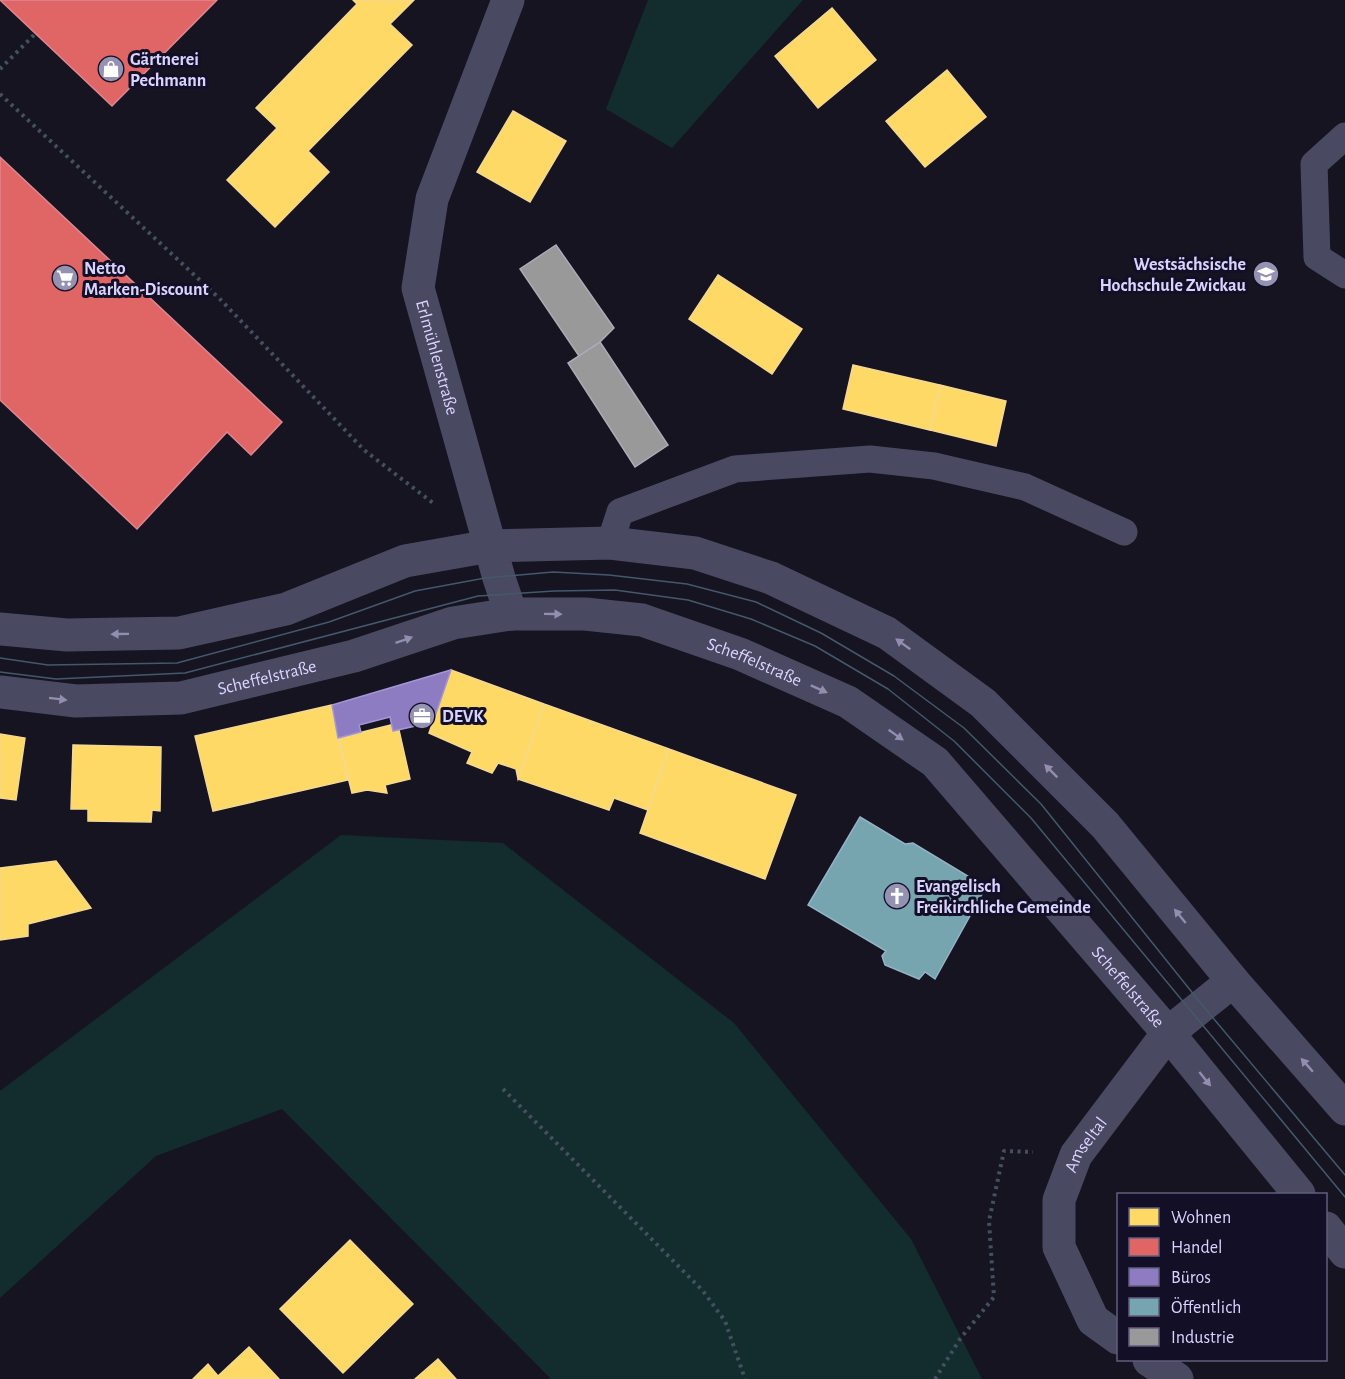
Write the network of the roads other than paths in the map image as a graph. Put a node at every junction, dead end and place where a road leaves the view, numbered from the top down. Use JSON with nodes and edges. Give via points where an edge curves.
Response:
{"nodes":[{"id":1,"x":508,"y":0,"type":"edge"},
{"id":2,"x":1345,"y":136,"type":"edge"},
{"id":3,"x":1345,"y":275,"type":"edge"},
{"id":4,"x":1124,"y":532,"type":"dead end"},
{"id":5,"x":610,"y":543,"type":"junction"},
{"id":6,"x":490,"y":546,"type":"junction"},
{"id":7,"x":511,"y":614,"type":"junction"},
{"id":8,"x":0,"y":629,"type":"edge"},
{"id":9,"x":0,"y":692,"type":"edge"},
{"id":10,"x":1233,"y":981,"type":"junction"},
{"id":11,"x":1168,"y":1033,"type":"junction"},
{"id":12,"x":1345,"y":1109,"type":"edge"},
{"id":13,"x":1298,"y":1193,"type":"edge"},
{"id":14,"x":1327,"y":1229,"type":"edge"},
{"id":15,"x":1345,"y":1252,"type":"edge"},
{"id":16,"x":1117,"y":1337,"type":"edge"},
{"id":17,"x":1152,"y":1361,"type":"edge"},
{"id":18,"x":1177,"y":1379,"type":"edge"}],
"edges":[{"from":1,"to":6,"type":"street","name":"Erlmühlenstraße","via":[[432,199],[418,288]]},
{"from":2,"to":3,"type":"lane","via":[[1314,164],[1317,256]]},
{"from":4,"to":5,"type":"lane","via":[[1025,487],[934,466],[870,459],[735,469],[620,512]]},
{"from":5,"to":6,"type":"street"},
{"from":10,"to":5,"type":"street","one_way":true,"via":[[1105,825],[983,703],[887,633],[771,578],[694,553]]},
{"from":6,"to":7,"type":"street","name":"Erlmühlenstraße"},
{"from":6,"to":8,"type":"street","one_way":true,"via":[[405,561],[286,609],[179,633],[66,635]]},
{"from":9,"to":7,"type":"street","name":"Scheffelstraße","one_way":true,"via":[[76,701],[181,698],[354,657],[453,623]]},
{"from":7,"to":11,"type":"street","name":"Scheffelstraße","one_way":true,"via":[[585,614],[642,620],[740,654],[848,702],[935,762]]},
{"from":10,"to":11,"type":"street","name":"Amseltal"},
{"from":12,"to":10,"type":"street","one_way":true},
{"from":11,"to":13,"type":"street","name":"Scheffelstraße","one_way":true},
{"from":11,"to":16,"type":"street","name":"Amseltal","via":[[1076,1155],[1059,1200],[1059,1247],[1093,1320]]},
{"from":14,"to":15,"type":"street"},
{"from":17,"to":18,"type":"street"}]}
